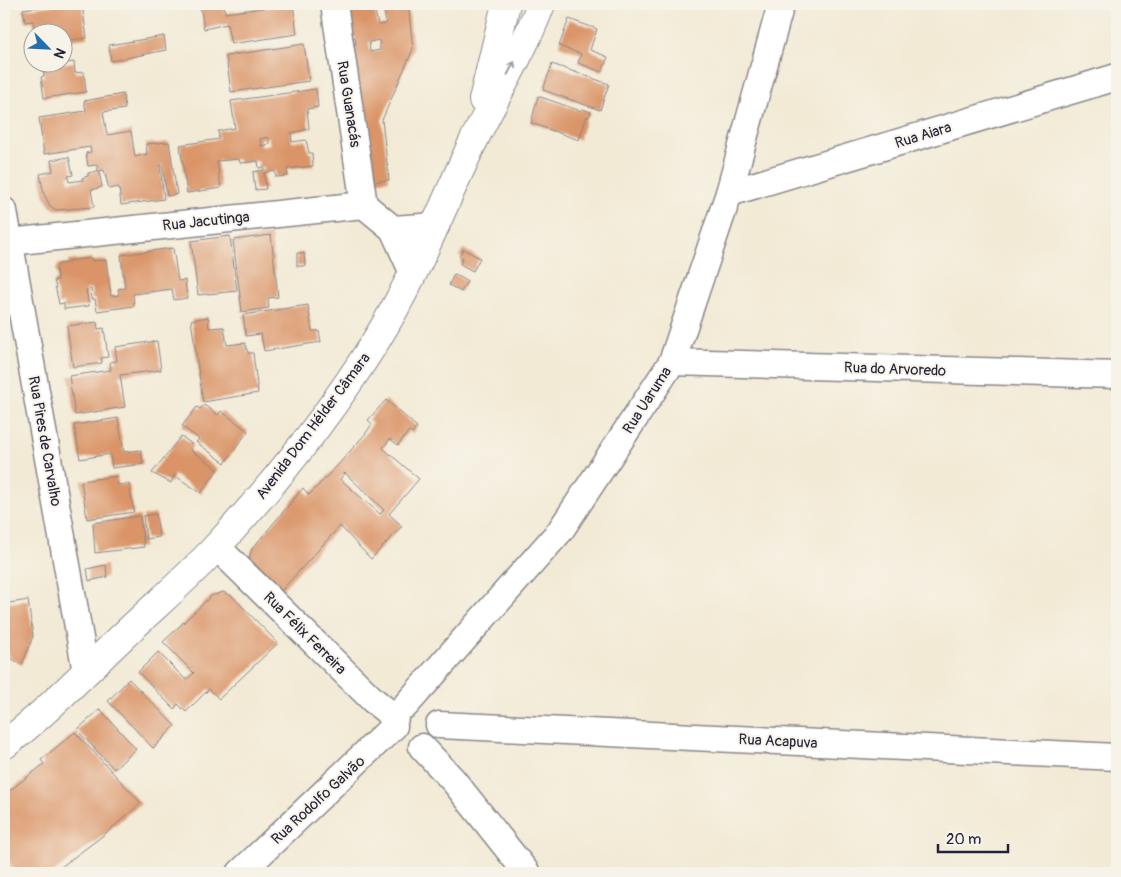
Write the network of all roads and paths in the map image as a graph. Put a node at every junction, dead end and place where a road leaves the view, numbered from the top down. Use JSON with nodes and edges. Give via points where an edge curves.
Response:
{"nodes":[{"id":1,"x":334,"y":4,"type":"edge"},
{"id":2,"x":506,"y":4,"type":"edge"},
{"id":3,"x":541,"y":4,"type":"edge"},
{"id":4,"x":781,"y":4,"type":"edge"},
{"id":5,"x":1117,"y":77,"type":"edge"},
{"id":6,"x":473,"y":143,"type":"junction"},
{"id":7,"x":729,"y":194,"type":"junction"},
{"id":8,"x":364,"y":205,"type":"junction"},
{"id":9,"x":4,"y":211,"type":"edge"},
{"id":10,"x":436,"y":226,"type":"junction"},
{"id":11,"x":393,"y":229,"type":"junction"},
{"id":12,"x":9,"y":242,"type":"junction"},
{"id":13,"x":412,"y":273,"type":"junction"},
{"id":14,"x":672,"y":362,"type":"junction"},
{"id":15,"x":1117,"y":375,"type":"edge"},
{"id":16,"x":217,"y":546,"type":"junction"},
{"id":17,"x":86,"y":672,"type":"junction"},
{"id":18,"x":398,"y":716,"type":"junction"},
{"id":19,"x":439,"y":725,"type":"junction"},
{"id":20,"x":4,"y":745,"type":"edge"},
{"id":21,"x":422,"y":747,"type":"junction"},
{"id":22,"x":1117,"y":757,"type":"edge"},
{"id":23,"x":240,"y":873,"type":"edge"},
{"id":24,"x":527,"y":873,"type":"edge"}],
"edges":[{"from":1,"to":8,"type":"street","name":"Rua Guanacás"},
{"from":2,"to":6,"type":"main road","name":"Avenida Dom Hélder Câmara"},
{"from":6,"to":3,"type":"main road","name":"Avenida Dom Hélder Câmara","one_way":true},
{"from":4,"to":7,"type":"street","name":"Rua Uaruma"},
{"from":5,"to":7,"type":"street","name":"Rua Aiara"},
{"from":6,"to":10,"type":"main road","name":"Avenida Dom Hélder Câmara"},
{"from":7,"to":14,"type":"street","name":"Rua Uaruma"},
{"from":8,"to":11,"type":"street"},
{"from":8,"to":12,"type":"street","name":"Rua Jacutinga"},
{"from":9,"to":12,"type":"street","name":"Rua Pires de Carvalho"},
{"from":10,"to":11,"type":"street"},
{"from":10,"to":13,"type":"main road","name":"Avenida Dom Hélder Câmara"},
{"from":11,"to":13,"type":"street"},
{"from":12,"to":17,"type":"street","name":"Rua Pires de Carvalho"},
{"from":13,"to":16,"type":"main road","name":"Avenida Dom Hélder Câmara","via":[[376,341],[333,404],[294,457]]},
{"from":14,"to":15,"type":"street","name":"Rua do Arvoredo"},
{"from":14,"to":18,"type":"street","name":"Rua Uaruma","via":[[560,531]]},
{"from":16,"to":17,"type":"main road","name":"Avenida Dom Hélder Câmara"},
{"from":16,"to":18,"type":"street","name":"Rua Félix Ferreira","via":[[373,700]]},
{"from":17,"to":20,"type":"main road","name":"Avenida Dom Hélder Câmara"},
{"from":18,"to":19,"type":"street","via":[[421,702],[437,713]]},
{"from":18,"to":21,"type":"street","via":[[401,742]]},
{"from":18,"to":23,"type":"street","name":"Rua Rodolfo Galvão"},
{"from":19,"to":21,"type":"street","via":[[433,741]]},
{"from":19,"to":22,"type":"street","name":"Rua Acapuva"},
{"from":21,"to":24,"type":"street","via":[[454,780]]}]}
